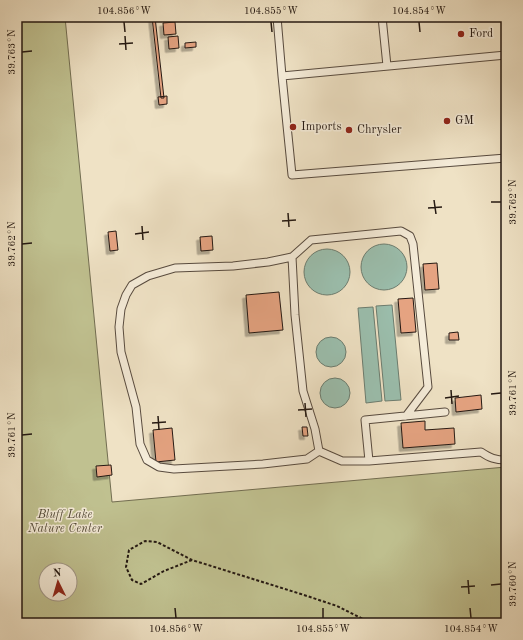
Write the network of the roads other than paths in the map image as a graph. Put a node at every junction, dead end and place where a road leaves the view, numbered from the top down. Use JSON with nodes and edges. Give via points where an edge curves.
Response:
{"nodes":[{"id":1,"x":277,"y":17,"type":"edge"},
{"id":2,"x":382,"y":17,"type":"edge"},
{"id":3,"x":505,"y":17,"type":"edge"},
{"id":4,"x":506,"y":30,"type":"edge"},
{"id":5,"x":506,"y":55,"type":"edge"},
{"id":6,"x":387,"y":66,"type":"junction"},
{"id":7,"x":282,"y":76,"type":"junction"},
{"id":8,"x":506,"y":158,"type":"edge"},
{"id":9,"x":292,"y":257,"type":"junction"},
{"id":10,"x":445,"y":412,"type":"dead end"},
{"id":11,"x":406,"y":416,"type":"junction"},
{"id":12,"x":319,"y":451,"type":"junction"},
{"id":13,"x":506,"y":460,"type":"edge"},
{"id":14,"x":369,"y":461,"type":"junction"}],
"edges":[{"from":1,"to":7,"type":"lane"},
{"from":2,"to":6,"type":"lane"},
{"from":3,"to":4,"type":"lane"},
{"from":5,"to":6,"type":"lane"},
{"from":6,"to":7,"type":"lane"},
{"from":7,"to":8,"type":"lane","via":[[292,175]]},
{"from":9,"to":11,"type":"lane","via":[[311,240],[401,231],[410,236],[414,244],[428,386]]},
{"from":9,"to":12,"type":"lane","via":[[303,391]]},
{"from":9,"to":12,"type":"lane","via":[[233,266],[175,268],[148,276],[132,286],[126,295],[119,327],[121,352],[136,407],[140,444],[148,460],[159,467],[174,469],[263,464],[307,459]]},
{"from":10,"to":11,"type":"lane"},
{"from":11,"to":14,"type":"lane","via":[[365,420]]},
{"from":12,"to":14,"type":"lane","via":[[342,461]]},
{"from":13,"to":14,"type":"lane","via":[[488,458],[481,452]]}]}
